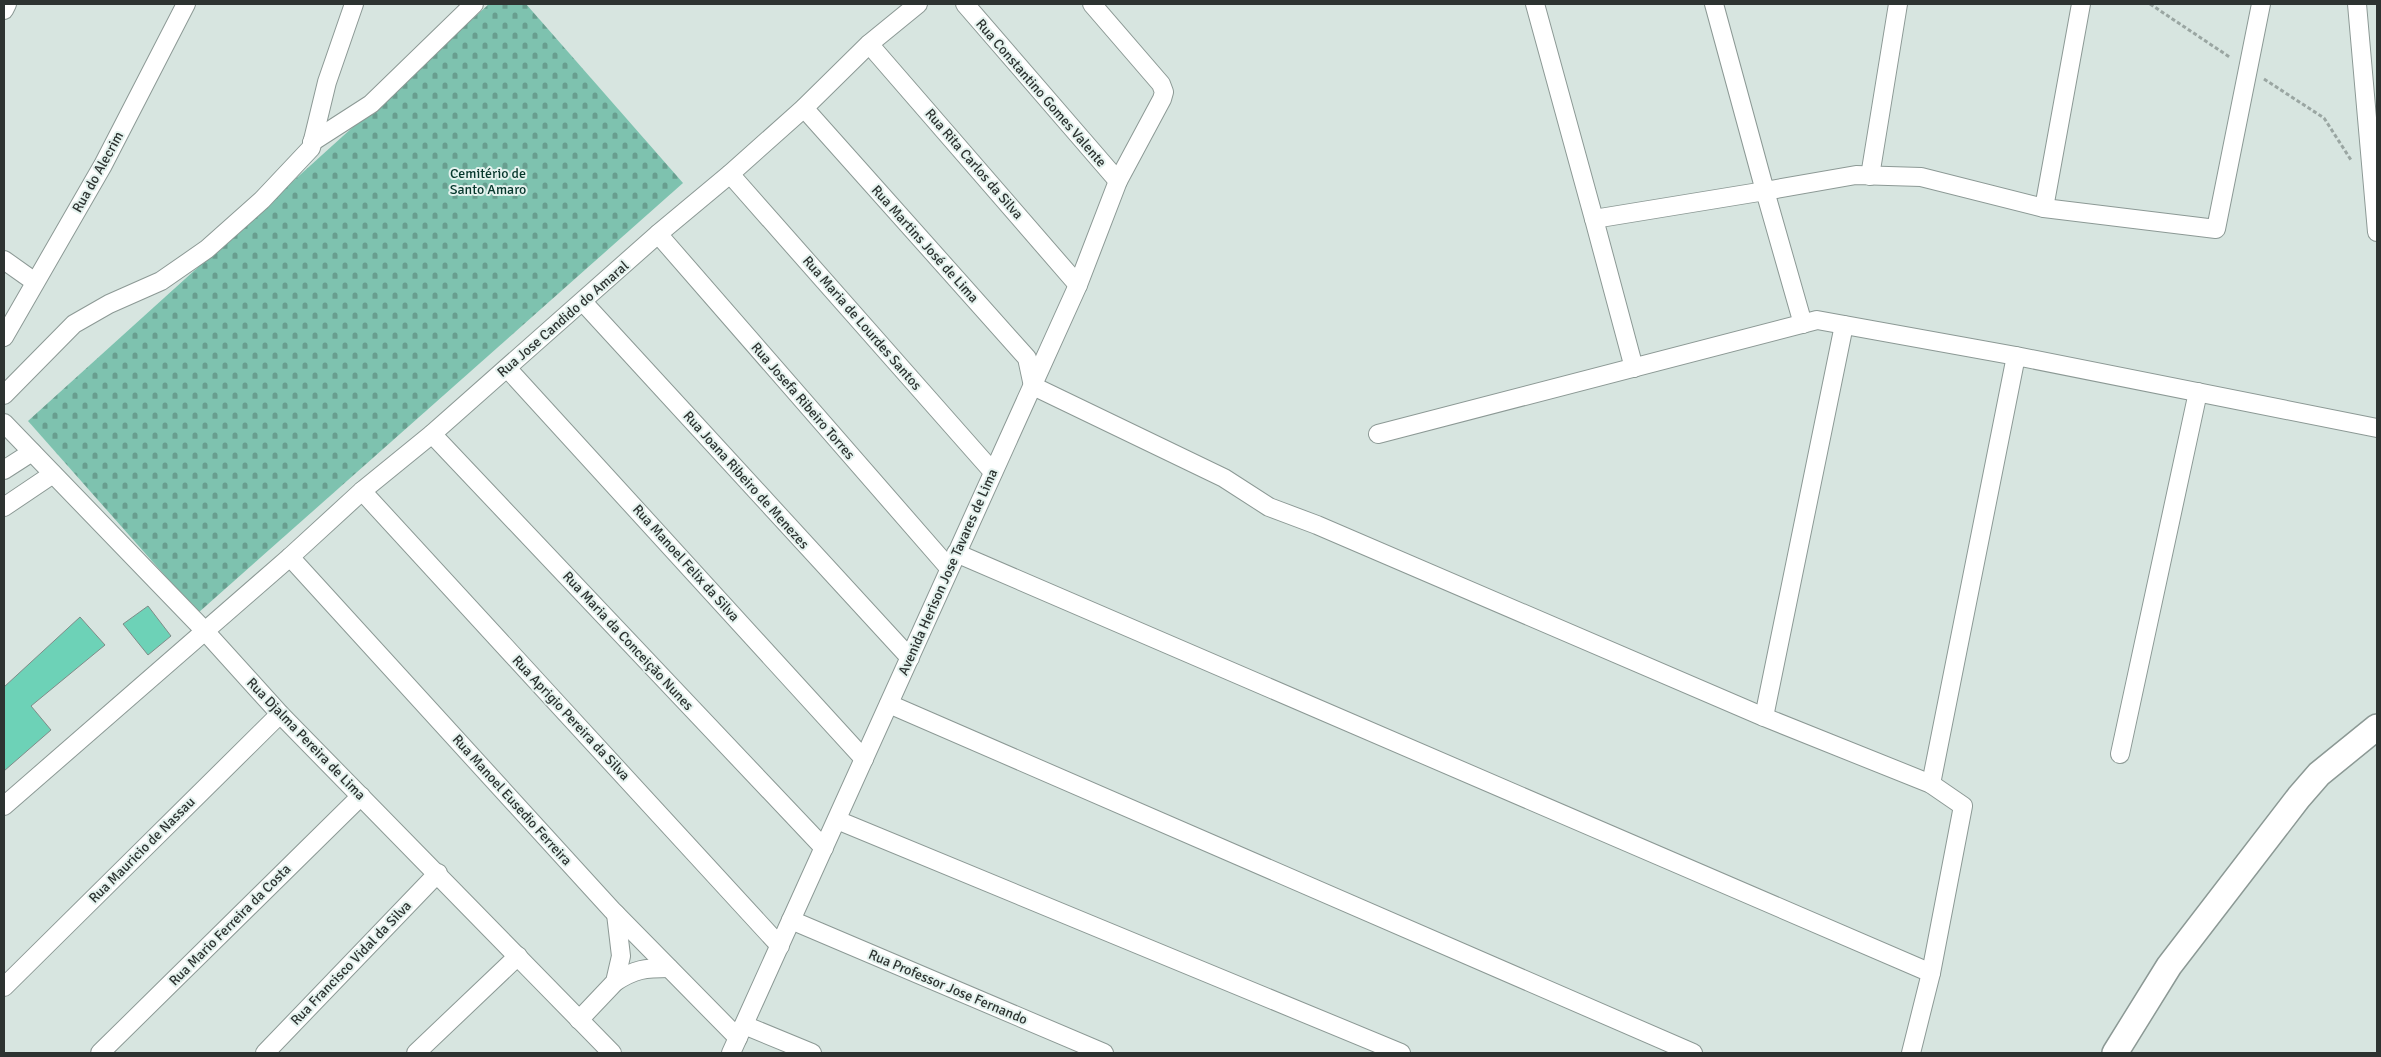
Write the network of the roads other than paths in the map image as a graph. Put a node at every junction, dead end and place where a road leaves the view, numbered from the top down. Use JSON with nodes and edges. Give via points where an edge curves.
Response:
{"nodes":[{"id":1,"x":7,"y":4,"type":"edge"},
{"id":2,"x":184,"y":4,"type":"edge"},
{"id":3,"x":354,"y":4,"type":"edge"},
{"id":4,"x":474,"y":4,"type":"edge"},
{"id":5,"x":918,"y":4,"type":"edge"},
{"id":6,"x":965,"y":4,"type":"edge"},
{"id":7,"x":1092,"y":4,"type":"edge"},
{"id":8,"x":1535,"y":4,"type":"edge"},
{"id":9,"x":1714,"y":4,"type":"edge"},
{"id":10,"x":1898,"y":4,"type":"edge"},
{"id":11,"x":2081,"y":4,"type":"edge"},
{"id":12,"x":2261,"y":4,"type":"edge"},
{"id":13,"x":2357,"y":4,"type":"edge"},
{"id":14,"x":4,"y":10,"type":"edge"},
{"id":15,"x":869,"y":44,"type":"junction"},
{"id":16,"x":804,"y":108,"type":"junction"},
{"id":17,"x":312,"y":142,"type":"junction"},
{"id":18,"x":730,"y":174,"type":"junction"},
{"id":19,"x":1870,"y":176,"type":"junction"},
{"id":20,"x":1118,"y":181,"type":"junction"},
{"id":21,"x":1765,"y":190,"type":"junction"},
{"id":22,"x":2044,"y":208,"type":"junction"},
{"id":23,"x":1594,"y":219,"type":"junction"},
{"id":24,"x":2377,"y":232,"type":"edge"},
{"id":25,"x":658,"y":234,"type":"junction"},
{"id":26,"x":4,"y":260,"type":"edge"},
{"id":27,"x":35,"y":282,"type":"junction"},
{"id":28,"x":1078,"y":285,"type":"junction"},
{"id":29,"x":583,"y":302,"type":"junction"},
{"id":30,"x":1803,"y":324,"type":"junction"},
{"id":31,"x":1844,"y":325,"type":"junction"},
{"id":32,"x":4,"y":337,"type":"edge"},
{"id":33,"x":2016,"y":356,"type":"junction"},
{"id":34,"x":508,"y":368,"type":"junction"},
{"id":35,"x":1634,"y":368,"type":"junction"},
{"id":36,"x":1032,"y":386,"type":"junction"},
{"id":37,"x":2198,"y":392,"type":"junction"},
{"id":38,"x":4,"y":395,"type":"edge"},
{"id":39,"x":4,"y":423,"type":"edge"},
{"id":40,"x":2377,"y":428,"type":"edge"},
{"id":41,"x":432,"y":434,"type":"junction"},
{"id":42,"x":1378,"y":434,"type":"dead end"},
{"id":43,"x":32,"y":452,"type":"junction"},
{"id":44,"x":4,"y":470,"type":"edge"},
{"id":45,"x":994,"y":472,"type":"junction"},
{"id":46,"x":53,"y":474,"type":"junction"},
{"id":47,"x":362,"y":491,"type":"junction"},
{"id":48,"x":4,"y":507,"type":"edge"},
{"id":49,"x":290,"y":557,"type":"junction"},
{"id":50,"x":953,"y":561,"type":"junction"},
{"id":51,"x":204,"y":630,"type":"junction"},
{"id":52,"x":910,"y":658,"type":"junction"},
{"id":53,"x":889,"y":704,"type":"junction"},
{"id":54,"x":280,"y":714,"type":"junction"},
{"id":55,"x":1764,"y":717,"type":"junction"},
{"id":56,"x":2377,"y":727,"type":"edge"},
{"id":57,"x":2120,"y":754,"type":"dead end"},
{"id":58,"x":864,"y":759,"type":"junction"},
{"id":59,"x":1931,"y":784,"type":"junction"},
{"id":60,"x":360,"y":796,"type":"junction"},
{"id":61,"x":4,"y":806,"type":"edge"},
{"id":62,"x":837,"y":820,"type":"junction"},
{"id":63,"x":824,"y":848,"type":"junction"},
{"id":64,"x":438,"y":873,"type":"junction"},
{"id":65,"x":616,"y":914,"type":"junction"},
{"id":66,"x":791,"y":920,"type":"junction"},
{"id":67,"x":780,"y":946,"type":"junction"},
{"id":68,"x":518,"y":956,"type":"junction"},
{"id":69,"x":669,"y":968,"type":"junction"},
{"id":70,"x":1931,"y":973,"type":"junction"},
{"id":71,"x":615,"y":982,"type":"junction"},
{"id":72,"x":4,"y":987,"type":"edge"},
{"id":73,"x":580,"y":1020,"type":"junction"},
{"id":74,"x":738,"y":1039,"type":"edge"},
{"id":75,"x":602,"y":1050,"type":"edge"},
{"id":76,"x":100,"y":1053,"type":"edge"},
{"id":77,"x":265,"y":1053,"type":"edge"},
{"id":78,"x":416,"y":1053,"type":"edge"},
{"id":79,"x":812,"y":1053,"type":"edge"},
{"id":80,"x":1104,"y":1053,"type":"edge"},
{"id":81,"x":1401,"y":1053,"type":"edge"},
{"id":82,"x":1693,"y":1053,"type":"edge"},
{"id":83,"x":1911,"y":1053,"type":"edge"},
{"id":84,"x":2115,"y":1053,"type":"edge"}],
"edges":[{"from":1,"to":14,"type":"street"},
{"from":2,"to":27,"type":"street","name":"Rua do Alecrim","via":[[103,165]]},
{"from":3,"to":17,"type":"street","via":[[327,82]]},
{"from":4,"to":17,"type":"street","via":[[371,104]]},
{"from":5,"to":15,"type":"street","name":"Rua Jose Candido do Amaral"},
{"from":6,"to":20,"type":"street","name":"Rua Constantino Gomes Valente"},
{"from":7,"to":20,"type":"street","name":"Avenida Herison Jose Tavares de Lima","via":[[1162,84],[1164,92]]},
{"from":8,"to":23,"type":"street"},
{"from":9,"to":21,"type":"street"},
{"from":10,"to":19,"type":"street"},
{"from":11,"to":22,"type":"street"},
{"from":12,"to":22,"type":"street","via":[[2216,230]]},
{"from":13,"to":24,"type":"street"},
{"from":15,"to":16,"type":"street","name":"Rua Jose Candido do Amaral"},
{"from":15,"to":28,"type":"street","name":"Rua Rita Carlos da Silva"},
{"from":16,"to":18,"type":"street","name":"Rua Jose Candido do Amaral"},
{"from":16,"to":36,"type":"street","name":"Rua Martins José de Lima","via":[[1027,358]]},
{"from":17,"to":38,"type":"street","via":[[311,148],[262,200],[207,249],[161,281],[74,324]]},
{"from":18,"to":25,"type":"street","name":"Rua Jose Candido do Amaral"},
{"from":18,"to":45,"type":"street","name":"Rua Maria de Lourdes Santos"},
{"from":19,"to":21,"type":"street","via":[[1856,175]]},
{"from":19,"to":22,"type":"street","via":[[1921,177]]},
{"from":20,"to":28,"type":"street","name":"Avenida Herison Jose Tavares de Lima"},
{"from":21,"to":23,"type":"street"},
{"from":21,"to":30,"type":"street"},
{"from":23,"to":35,"type":"street"},
{"from":25,"to":29,"type":"street","name":"Rua Jose Candido do Amaral"},
{"from":25,"to":50,"type":"street","name":"Rua Josefa Ribeiro Torres"},
{"from":26,"to":27,"type":"street"},
{"from":27,"to":32,"type":"street","name":"Rua do Alecrim"},
{"from":28,"to":36,"type":"street","name":"Avenida Herison Jose Tavares de Lima"},
{"from":29,"to":34,"type":"street","name":"Rua Jose Candido do Amaral"},
{"from":29,"to":52,"type":"street","name":"Rua Joana Ribeiro de Menezes"},
{"from":30,"to":31,"type":"street","via":[[1817,320]]},
{"from":30,"to":35,"type":"street"},
{"from":31,"to":33,"type":"street"},
{"from":31,"to":55,"type":"street"},
{"from":33,"to":37,"type":"street"},
{"from":33,"to":59,"type":"street"},
{"from":34,"to":41,"type":"street","name":"Rua Jose Candido do Amaral"},
{"from":34,"to":58,"type":"street","name":"Rua Manoel Felix da Silva"},
{"from":35,"to":42,"type":"street"},
{"from":36,"to":45,"type":"street","name":"Avenida Herison Jose Tavares de Lima"},
{"from":36,"to":55,"type":"street","via":[[1224,478],[1269,507]]},
{"from":37,"to":40,"type":"street"},
{"from":37,"to":57,"type":"street"},
{"from":39,"to":43,"type":"street","name":"Rua Djalma Pereira de Lima"},
{"from":41,"to":47,"type":"street","name":"Rua Jose Candido do Amaral"},
{"from":41,"to":63,"type":"street","name":"Rua Maria da Conceição Nunes"},
{"from":43,"to":44,"type":"street"},
{"from":43,"to":46,"type":"street","name":"Rua Djalma Pereira de Lima"},
{"from":45,"to":50,"type":"street","name":"Avenida Herison Jose Tavares de Lima"},
{"from":46,"to":48,"type":"street"},
{"from":46,"to":51,"type":"street","name":"Rua Djalma Pereira de Lima"},
{"from":47,"to":49,"type":"street","name":"Rua Jose Candido do Amaral"},
{"from":47,"to":67,"type":"street","name":"Rua Aprigio Pereira da Silva"},
{"from":49,"to":51,"type":"street","name":"Rua Jose Candido do Amaral"},
{"from":49,"to":65,"type":"street","name":"Rua Manoel Eusedio Ferreira"},
{"from":50,"to":52,"type":"street","name":"Avenida Herison Jose Tavares de Lima"},
{"from":50,"to":70,"type":"street"},
{"from":51,"to":54,"type":"street","name":"Rua Djalma Pereira de Lima"},
{"from":51,"to":61,"type":"street","name":"Rua Jose Candido do Amaral"},
{"from":52,"to":53,"type":"street","name":"Avenida Herison Jose Tavares de Lima"},
{"from":53,"to":58,"type":"street","name":"Avenida Herison Jose Tavares de Lima"},
{"from":53,"to":82,"type":"street"},
{"from":54,"to":60,"type":"street","name":"Rua Djalma Pereira de Lima"},
{"from":54,"to":72,"type":"street","name":"Rua Mauricio de Nassau"},
{"from":55,"to":59,"type":"street"},
{"from":56,"to":84,"type":"main road","via":[[2319,774],[2299,797],[2169,966]]},
{"from":58,"to":62,"type":"street","name":"Avenida Herison Jose Tavares de Lima"},
{"from":59,"to":70,"type":"street","via":[[1963,806]]},
{"from":60,"to":64,"type":"street","name":"Rua Djalma Pereira de Lima"},
{"from":60,"to":76,"type":"street","name":"Rua Mario Ferreira da Costa"},
{"from":62,"to":63,"type":"street","name":"Avenida Herison Jose Tavares de Lima"},
{"from":62,"to":81,"type":"street"},
{"from":63,"to":66,"type":"street","name":"Avenida Herison Jose Tavares de Lima"},
{"from":64,"to":68,"type":"street","name":"Rua Djalma Pereira de Lima"},
{"from":64,"to":77,"type":"street","name":"Rua Francisco Vidal da Silva"},
{"from":65,"to":69,"type":"street","name":"Rua Manoel Eusedio Ferreira"},
{"from":65,"to":71,"type":"street","via":[[621,956]]},
{"from":66,"to":67,"type":"street","name":"Avenida Herison Jose Tavares de Lima"},
{"from":66,"to":80,"type":"street","name":"Rua Professor Jose Fernando"},
{"from":67,"to":74,"type":"street","name":"Avenida Herison Jose Tavares de Lima"},
{"from":68,"to":73,"type":"street","name":"Rua Djalma Pereira de Lima"},
{"from":68,"to":78,"type":"street"},
{"from":69,"to":71,"type":"street","via":[[645,968],[630,972]]},
{"from":69,"to":74,"type":"street","name":"Rua Manoel Eusedio Ferreira"},
{"from":70,"to":83,"type":"street"},
{"from":71,"to":73,"type":"street"},
{"from":73,"to":75,"type":"street","name":"Rua Djalma Pereira de Lima"},
{"from":74,"to":79,"type":"street"}]}
